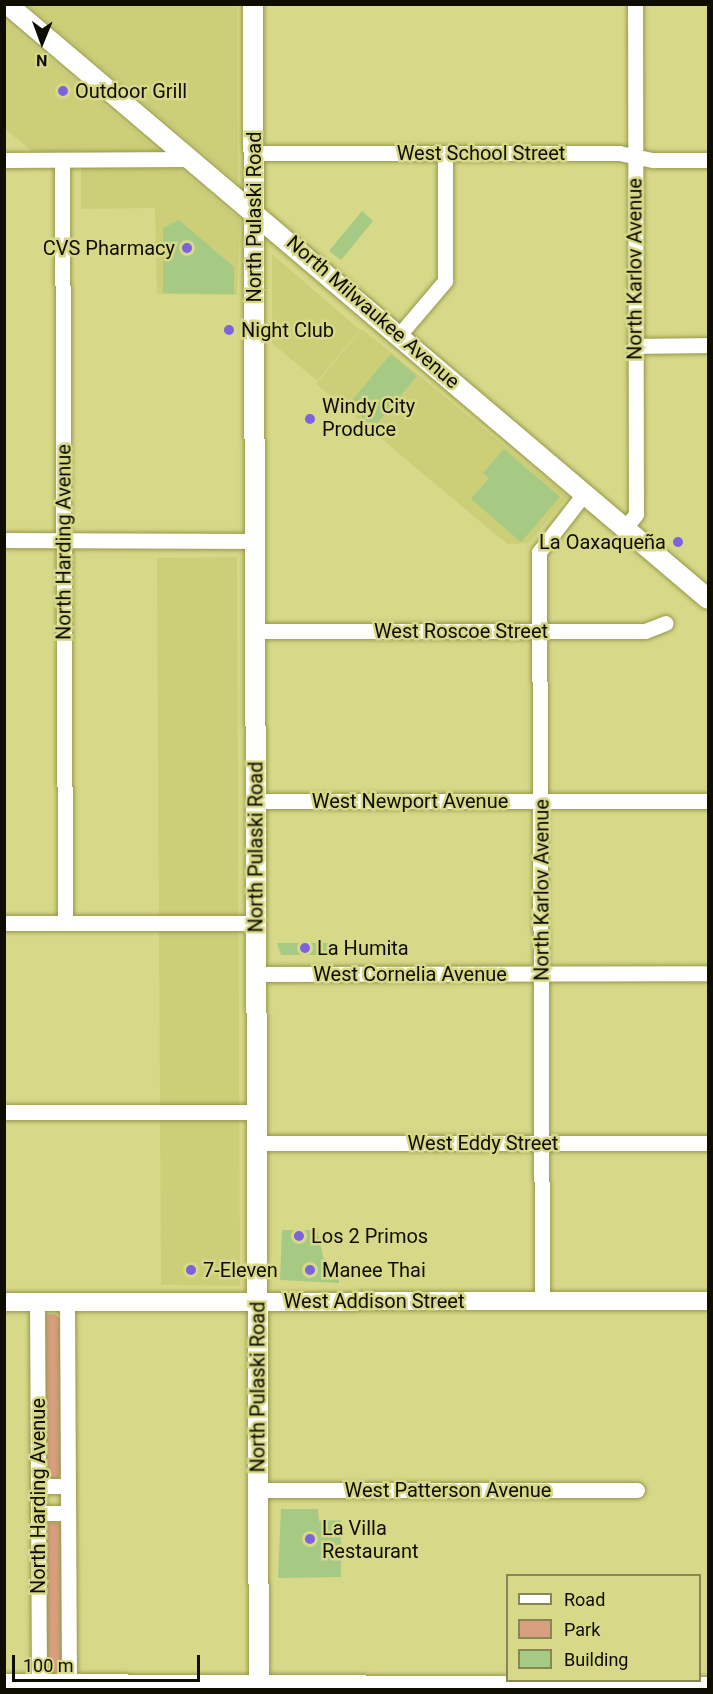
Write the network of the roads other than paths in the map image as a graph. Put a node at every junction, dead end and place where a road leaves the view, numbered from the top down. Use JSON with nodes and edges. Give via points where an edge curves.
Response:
{"nodes":[{"id":1,"x":7,"y":4,"type":"edge"},
{"id":2,"x":253,"y":4,"type":"edge"},
{"id":3,"x":635,"y":4,"type":"edge"},
{"id":4,"x":254,"y":153,"type":"junction"},
{"id":5,"x":445,"y":153,"type":"junction"},
{"id":6,"x":635,"y":156,"type":"junction"},
{"id":7,"x":4,"y":159,"type":"edge"},
{"id":8,"x":192,"y":159,"type":"junction"},
{"id":9,"x":62,"y":160,"type":"junction"},
{"id":10,"x":708,"y":160,"type":"edge"},
{"id":11,"x":253,"y":209,"type":"junction"},
{"id":12,"x":400,"y":334,"type":"junction"},
{"id":13,"x":708,"y":345,"type":"edge"},
{"id":14,"x":635,"y":346,"type":"junction"},
{"id":15,"x":583,"y":495,"type":"junction"},
{"id":16,"x":624,"y":529,"type":"junction"},
{"id":17,"x":4,"y":540,"type":"edge"},
{"id":18,"x":64,"y":541,"type":"junction"},
{"id":19,"x":255,"y":541,"type":"junction"},
{"id":20,"x":708,"y":599,"type":"edge"},
{"id":21,"x":666,"y":623,"type":"dead end"},
{"id":22,"x":255,"y":631,"type":"junction"},
{"id":23,"x":540,"y":631,"type":"junction"},
{"id":24,"x":255,"y":801,"type":"junction"},
{"id":25,"x":541,"y":801,"type":"junction"},
{"id":26,"x":708,"y":801,"type":"edge"},
{"id":27,"x":4,"y":923,"type":"edge"},
{"id":28,"x":65,"y":923,"type":"junction"},
{"id":29,"x":256,"y":923,"type":"junction"},
{"id":30,"x":708,"y":973,"type":"edge"},
{"id":31,"x":256,"y":974,"type":"junction"},
{"id":32,"x":542,"y":974,"type":"junction"},
{"id":33,"x":4,"y":1112,"type":"edge"},
{"id":34,"x":256,"y":1112,"type":"junction"},
{"id":35,"x":257,"y":1143,"type":"junction"},
{"id":36,"x":542,"y":1143,"type":"junction"},
{"id":37,"x":708,"y":1143,"type":"edge"},
{"id":38,"x":542,"y":1301,"type":"junction"},
{"id":39,"x":708,"y":1301,"type":"edge"},
{"id":40,"x":4,"y":1302,"type":"edge"},
{"id":41,"x":37,"y":1302,"type":"junction"},
{"id":42,"x":68,"y":1302,"type":"junction"},
{"id":43,"x":258,"y":1302,"type":"junction"},
{"id":44,"x":38,"y":1486,"type":"junction"},
{"id":45,"x":68,"y":1486,"type":"junction"},
{"id":46,"x":259,"y":1490,"type":"junction"},
{"id":47,"x":637,"y":1490,"type":"dead end"},
{"id":48,"x":68,"y":1513,"type":"junction"},
{"id":49,"x":38,"y":1514,"type":"junction"},
{"id":50,"x":4,"y":1681,"type":"edge"},
{"id":51,"x":708,"y":1684,"type":"edge"},
{"id":52,"x":39,"y":1685,"type":"edge"},
{"id":53,"x":69,"y":1685,"type":"edge"},
{"id":54,"x":259,"y":1685,"type":"edge"}],
"edges":[{"from":1,"to":8,"type":"main road","name":"North Milwaukee Avenue"},
{"from":2,"to":4,"type":"main road","name":"North Pulaski Road"},
{"from":3,"to":6,"type":"street","name":"North Karlov Avenue"},
{"from":4,"to":5,"type":"street","name":"West School Street"},
{"from":4,"to":11,"type":"main road","name":"North Pulaski Road"},
{"from":5,"to":6,"type":"street","name":"West School Street"},
{"from":5,"to":12,"type":"street","via":[[446,281]]},
{"from":6,"to":10,"type":"street","name":"West School Street"},
{"from":6,"to":14,"type":"street","name":"North Karlov Avenue"},
{"from":7,"to":9,"type":"street"},
{"from":8,"to":9,"type":"street"},
{"from":8,"to":11,"type":"main road","name":"North Milwaukee Avenue"},
{"from":9,"to":18,"type":"street","name":"North Harding Avenue"},
{"from":11,"to":12,"type":"main road","name":"North Milwaukee Avenue"},
{"from":11,"to":19,"type":"main road","name":"North Pulaski Road"},
{"from":12,"to":15,"type":"main road","name":"North Milwaukee Avenue"},
{"from":13,"to":14,"type":"street"},
{"from":14,"to":16,"type":"street","name":"North Karlov Avenue","via":[[636,514]]},
{"from":15,"to":16,"type":"main road","name":"North Milwaukee Avenue"},
{"from":15,"to":23,"type":"street","name":"North Karlov Avenue","via":[[539,552]]},
{"from":16,"to":20,"type":"main road","name":"North Milwaukee Avenue"},
{"from":17,"to":18,"type":"street"},
{"from":18,"to":19,"type":"street"},
{"from":18,"to":28,"type":"street","name":"North Harding Avenue"},
{"from":19,"to":22,"type":"main road","name":"North Pulaski Road"},
{"from":21,"to":23,"type":"street","name":"West Roscoe Street","via":[[645,631]]},
{"from":22,"to":23,"type":"street","name":"West Roscoe Street"},
{"from":22,"to":24,"type":"main road","name":"North Pulaski Road"},
{"from":23,"to":25,"type":"street","name":"North Karlov Avenue"},
{"from":24,"to":25,"type":"street","name":"West Newport Avenue"},
{"from":24,"to":29,"type":"main road","name":"North Pulaski Road"},
{"from":25,"to":26,"type":"street","name":"West Newport Avenue"},
{"from":25,"to":32,"type":"street","name":"North Karlov Avenue"},
{"from":27,"to":28,"type":"street"},
{"from":28,"to":29,"type":"street"},
{"from":29,"to":31,"type":"main road","name":"North Pulaski Road"},
{"from":30,"to":32,"type":"street","name":"West Cornelia Avenue"},
{"from":31,"to":32,"type":"street","name":"West Cornelia Avenue"},
{"from":31,"to":34,"type":"main road","name":"North Pulaski Road"},
{"from":32,"to":36,"type":"street","name":"North Karlov Avenue"},
{"from":33,"to":34,"type":"street"},
{"from":34,"to":35,"type":"main road","name":"North Pulaski Road"},
{"from":35,"to":36,"type":"street","name":"West Eddy Street"},
{"from":35,"to":43,"type":"main road","name":"North Pulaski Road"},
{"from":36,"to":37,"type":"street","name":"West Eddy Street"},
{"from":36,"to":38,"type":"street","name":"North Karlov Avenue"},
{"from":38,"to":39,"type":"street","name":"West Addison Street"},
{"from":38,"to":43,"type":"street","name":"West Addison Street"},
{"from":40,"to":41,"type":"street","name":"West Addison Street"},
{"from":41,"to":42,"type":"street","name":"West Addison Street"},
{"from":41,"to":44,"type":"street","name":"North Harding Avenue"},
{"from":42,"to":43,"type":"street","name":"West Addison Street"},
{"from":42,"to":45,"type":"street","name":"North Harding Avenue"},
{"from":43,"to":46,"type":"main road","name":"North Pulaski Road"},
{"from":44,"to":45,"type":"street"},
{"from":44,"to":49,"type":"street","name":"North Harding Avenue"},
{"from":45,"to":48,"type":"street","name":"North Harding Avenue"},
{"from":46,"to":47,"type":"street","name":"West Patterson Avenue"},
{"from":46,"to":54,"type":"main road","name":"North Pulaski Road"},
{"from":48,"to":49,"type":"street"},
{"from":48,"to":53,"type":"street","name":"North Harding Avenue"},
{"from":49,"to":52,"type":"street","name":"North Harding Avenue"},
{"from":50,"to":52,"type":"street"},
{"from":51,"to":54,"type":"street"},
{"from":52,"to":53,"type":"street"},
{"from":53,"to":54,"type":"street"}]}
